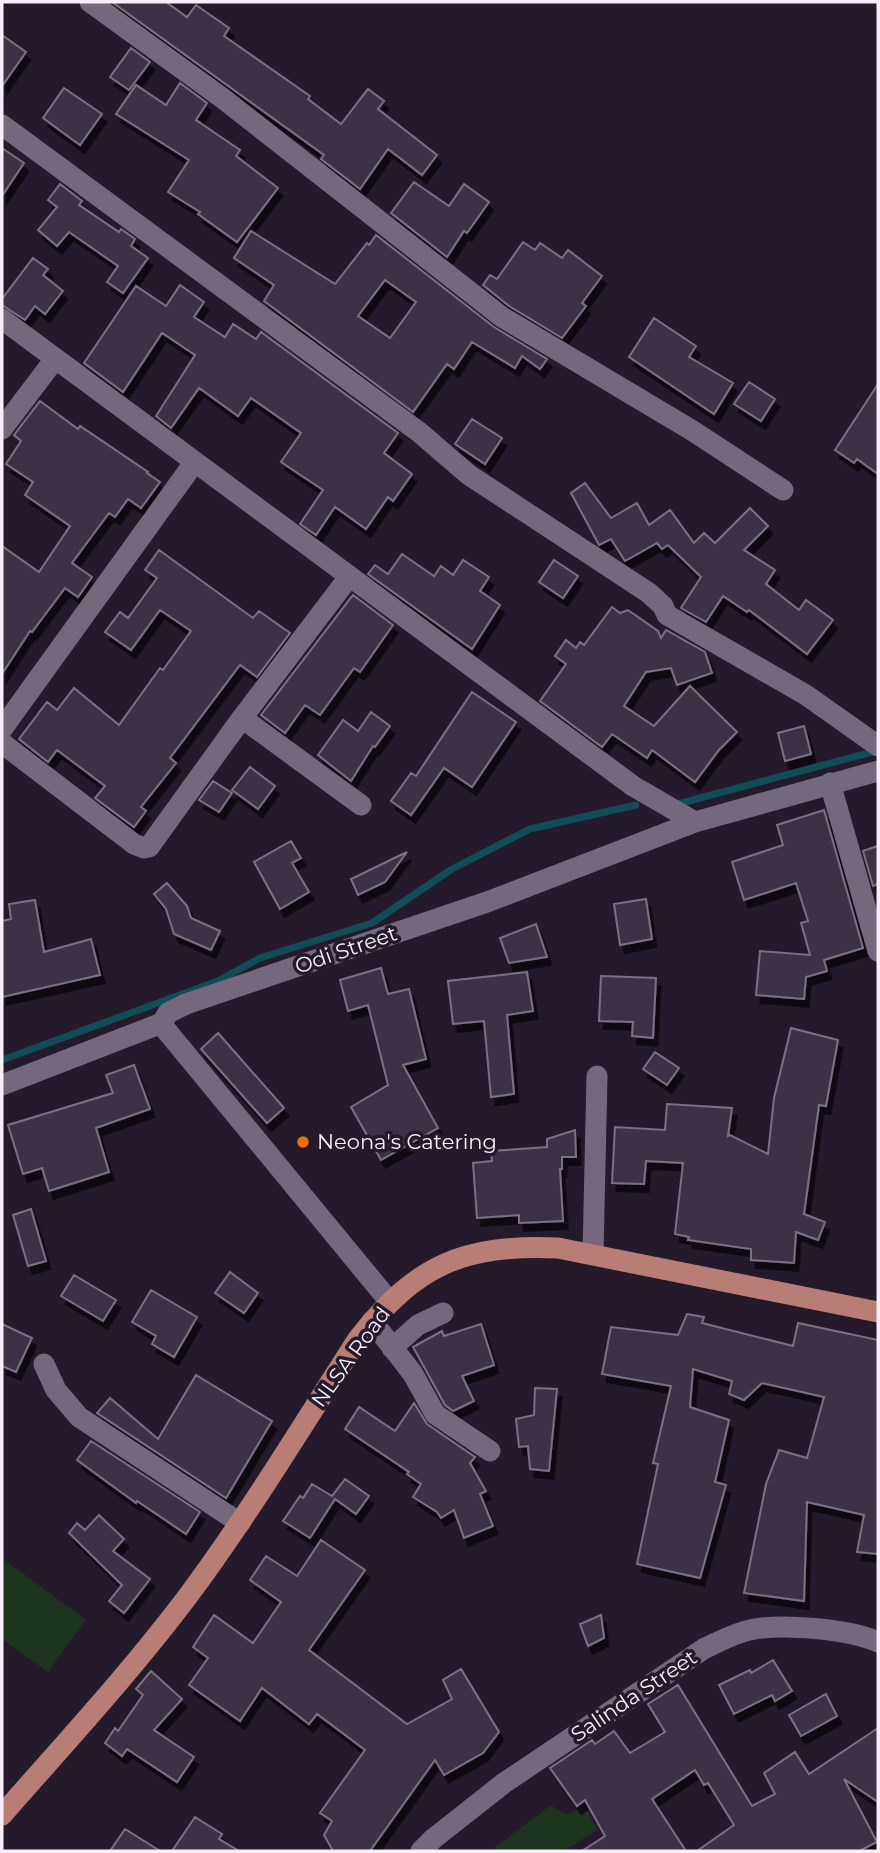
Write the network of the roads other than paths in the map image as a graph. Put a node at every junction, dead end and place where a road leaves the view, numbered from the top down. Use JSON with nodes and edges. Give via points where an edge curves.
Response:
{"nodes":[{"id":1,"x":90,"y":2,"type":"edge"},
{"id":2,"x":2,"y":125,"type":"edge"},
{"id":3,"x":2,"y":319,"type":"edge"},
{"id":4,"x":55,"y":359,"type":"junction"},
{"id":5,"x":2,"y":429,"type":"edge"},
{"id":6,"x":194,"y":463,"type":"junction"},
{"id":7,"x":783,"y":490,"type":"dead end"},
{"id":8,"x":349,"y":577,"type":"junction"},
{"id":9,"x":242,"y":718,"type":"junction"},
{"id":10,"x":2,"y":729,"type":"edge"},
{"id":11,"x":2,"y":743,"type":"edge"},
{"id":12,"x":878,"y":746,"type":"edge"},
{"id":13,"x":878,"y":771,"type":"edge"},
{"id":14,"x":830,"y":783,"type":"junction"},
{"id":15,"x":361,"y":805,"type":"dead end"},
{"id":16,"x":695,"y":822,"type":"junction"},
{"id":17,"x":878,"y":951,"type":"edge"},
{"id":18,"x":162,"y":1023,"type":"junction"},
{"id":19,"x":597,"y":1076,"type":"dead end"},
{"id":20,"x":2,"y":1085,"type":"edge"},
{"id":21,"x":593,"y":1253,"type":"junction"},
{"id":22,"x":390,"y":1302,"type":"junction"},
{"id":23,"x":878,"y":1312,"type":"edge"},
{"id":24,"x":443,"y":1314,"type":"dead end"},
{"id":25,"x":372,"y":1321,"type":"junction"},
{"id":26,"x":392,"y":1348,"type":"junction"},
{"id":27,"x":44,"y":1364,"type":"dead end"},
{"id":28,"x":490,"y":1451,"type":"dead end"},
{"id":29,"x":240,"y":1522,"type":"junction"},
{"id":30,"x":878,"y":1642,"type":"edge"},
{"id":31,"x":2,"y":1815,"type":"edge"},
{"id":32,"x":421,"y":1851,"type":"edge"}],
"edges":[{"from":1,"to":7,"type":"street","via":[[221,97],[502,317]]},
{"from":2,"to":12,"type":"street","via":[[419,432],[469,475],[649,593],[667,615],[806,695]]},
{"from":3,"to":4,"type":"street"},
{"from":4,"to":5,"type":"street"},
{"from":4,"to":6,"type":"street"},
{"from":6,"to":8,"type":"street"},
{"from":6,"to":10,"type":"street"},
{"from":8,"to":9,"type":"street"},
{"from":8,"to":16,"type":"street","via":[[633,786]]},
{"from":9,"to":11,"type":"street","via":[[153,844],[144,848]]},
{"from":9,"to":15,"type":"street"},
{"from":13,"to":14,"type":"street","name":"Odi Street"},
{"from":14,"to":16,"type":"street","name":"Odi Street"},
{"from":14,"to":17,"type":"street"},
{"from":16,"to":18,"type":"street","name":"Odi Street","via":[[487,902],[186,1004],[168,1013]]},
{"from":18,"to":20,"type":"street","name":"Odi Street"},
{"from":18,"to":22,"type":"street"},
{"from":19,"to":21,"type":"street"},
{"from":21,"to":22,"type":"main road","name":"NLSA Road","via":[[534,1247],[492,1250],[434,1268]]},
{"from":21,"to":23,"type":"main road","name":"NLSA Road"},
{"from":22,"to":25,"type":"main road","name":"NLSA Road"},
{"from":24,"to":26,"type":"street","via":[[418,1325]]},
{"from":25,"to":26,"type":"street"},
{"from":25,"to":29,"type":"main road","name":"NLSA Road"},
{"from":26,"to":28,"type":"street","via":[[435,1415]]},
{"from":27,"to":29,"type":"street","via":[[56,1390],[79,1417]]},
{"from":29,"to":31,"type":"main road","name":"NLSA Road","via":[[125,1675]]},
{"from":30,"to":32,"type":"street","name":"Salinda Street","via":[[831,1630],[769,1627],[729,1637],[705,1648],[504,1783]]}]}
